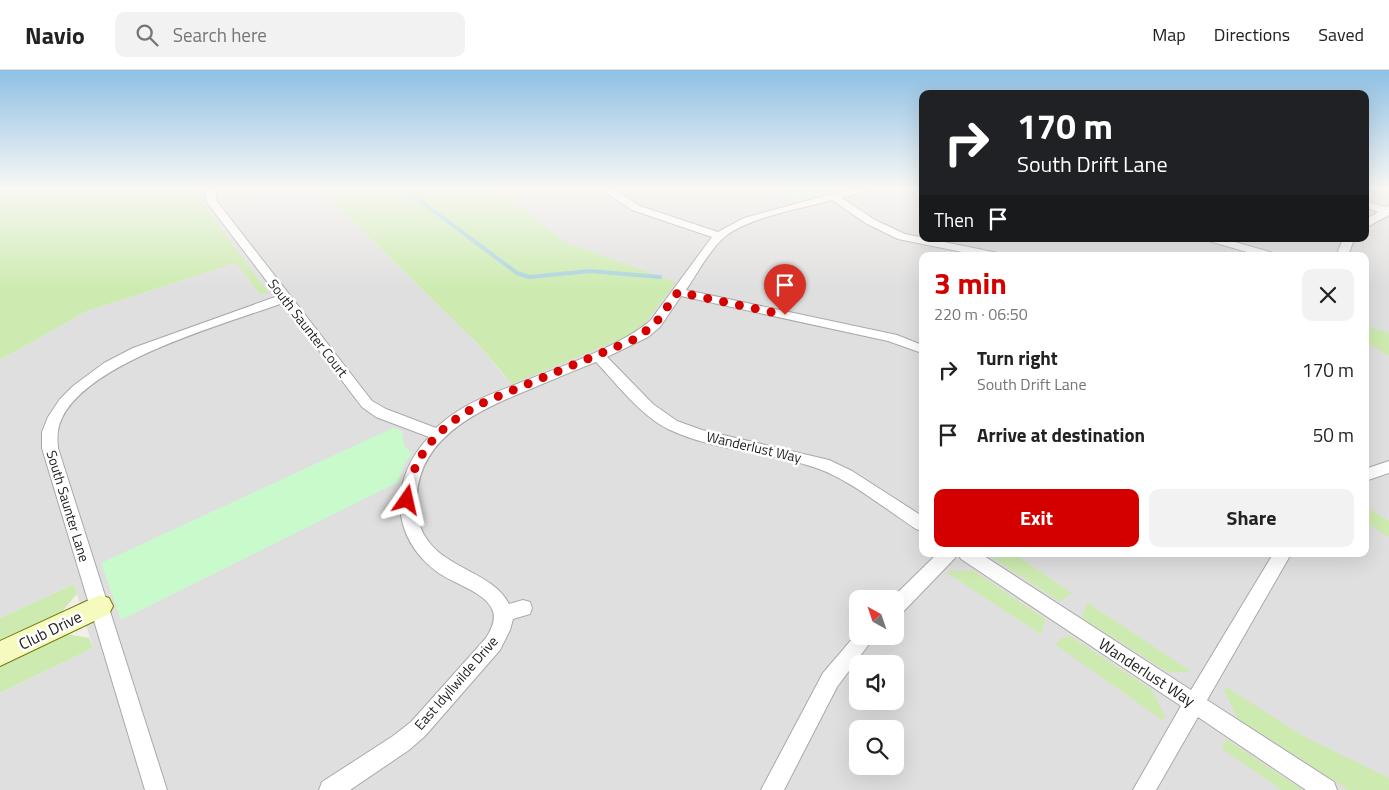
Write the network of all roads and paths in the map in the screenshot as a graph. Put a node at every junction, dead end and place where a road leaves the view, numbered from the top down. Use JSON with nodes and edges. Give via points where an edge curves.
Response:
{"nodes":[{"id":1,"x":227,"y":222,"type":"edge"},
{"id":2,"x":676,"y":222,"type":"edge"},
{"id":3,"x":745,"y":222,"type":"edge"},
{"id":4,"x":870,"y":222,"type":"edge"},
{"id":5,"x":719,"y":236,"type":"junction"},
{"id":6,"x":919,"y":242,"type":"edge"},
{"id":7,"x":921,"y":242,"type":"edge"},
{"id":8,"x":1224,"y":242,"type":"edge"},
{"id":9,"x":975,"y":252,"type":"edge"},
{"id":10,"x":1259,"y":252,"type":"edge"},
{"id":11,"x":678,"y":292,"type":"junction"},
{"id":12,"x":285,"y":298,"type":"junction"},
{"id":13,"x":919,"y":348,"type":"edge"},
{"id":14,"x":598,"y":356,"type":"junction"},
{"id":15,"x":437,"y":434,"type":"junction"},
{"id":16,"x":1389,"y":467,"type":"edge"},
{"id":17,"x":1369,"y":474,"type":"edge"},
{"id":18,"x":919,"y":522,"type":"edge"},
{"id":19,"x":945,"y":557,"type":"edge"},
{"id":20,"x":973,"y":557,"type":"edge"},
{"id":21,"x":1280,"y":557,"type":"edge"},
{"id":22,"x":904,"y":598,"type":"edge"},
{"id":23,"x":100,"y":606,"type":"junction"},
{"id":24,"x":523,"y":608,"type":"dead end"},
{"id":25,"x":503,"y":613,"type":"junction"},
{"id":26,"x":859,"y":645,"type":"edge"},
{"id":27,"x":0,"y":654,"type":"edge"},
{"id":28,"x":1195,"y":703,"type":"junction"},
{"id":29,"x":156,"y":790,"type":"edge"},
{"id":30,"x":330,"y":790,"type":"edge"},
{"id":31,"x":772,"y":790,"type":"edge"},
{"id":32,"x":1144,"y":790,"type":"edge"},
{"id":33,"x":1326,"y":790,"type":"edge"}],
"edges":[{"from":1,"to":12,"type":"street","name":"South Saunter Court"},
{"from":2,"to":5,"type":"street"},
{"from":3,"to":5,"type":"street"},
{"from":4,"to":6,"type":"street"},
{"from":5,"to":11,"type":"street"},
{"from":7,"to":9,"type":"street"},
{"from":8,"to":10,"type":"street"},
{"from":11,"to":13,"type":"street","via":[[886,337]]},
{"from":11,"to":14,"type":"street","via":[[661,317],[643,334]]},
{"from":12,"to":15,"type":"street","name":"South Saunter Court","via":[[367,404],[381,413]]},
{"from":12,"to":23,"type":"street","name":"South Saunter Lane","via":[[127,356],[84,384],[56,416],[49,430],[50,448]]},
{"from":14,"to":15,"type":"street","via":[[487,401]]},
{"from":14,"to":18,"type":"street","name":"Wanderlust Way","via":[[648,407],[672,425],[823,464]]},
{"from":15,"to":25,"type":"street","via":[[421,455],[408,487],[407,510],[411,527],[433,558],[496,599]]},
{"from":16,"to":17,"type":"street"},
{"from":19,"to":22,"type":"street"},
{"from":20,"to":28,"type":"street","name":"Wanderlust Way"},
{"from":21,"to":28,"type":"street"},
{"from":23,"to":27,"type":"street","name":"Club Drive"},
{"from":23,"to":29,"type":"street","name":"South Saunter Lane"},
{"from":24,"to":25,"type":"street"},
{"from":25,"to":30,"type":"street","name":"East Idyllwilde Drive","via":[[501,629],[493,644],[432,715],[401,743]]},
{"from":26,"to":31,"type":"street","via":[[830,680]]},
{"from":28,"to":32,"type":"street"},
{"from":28,"to":33,"type":"street","name":"Wanderlust Way"}]}
